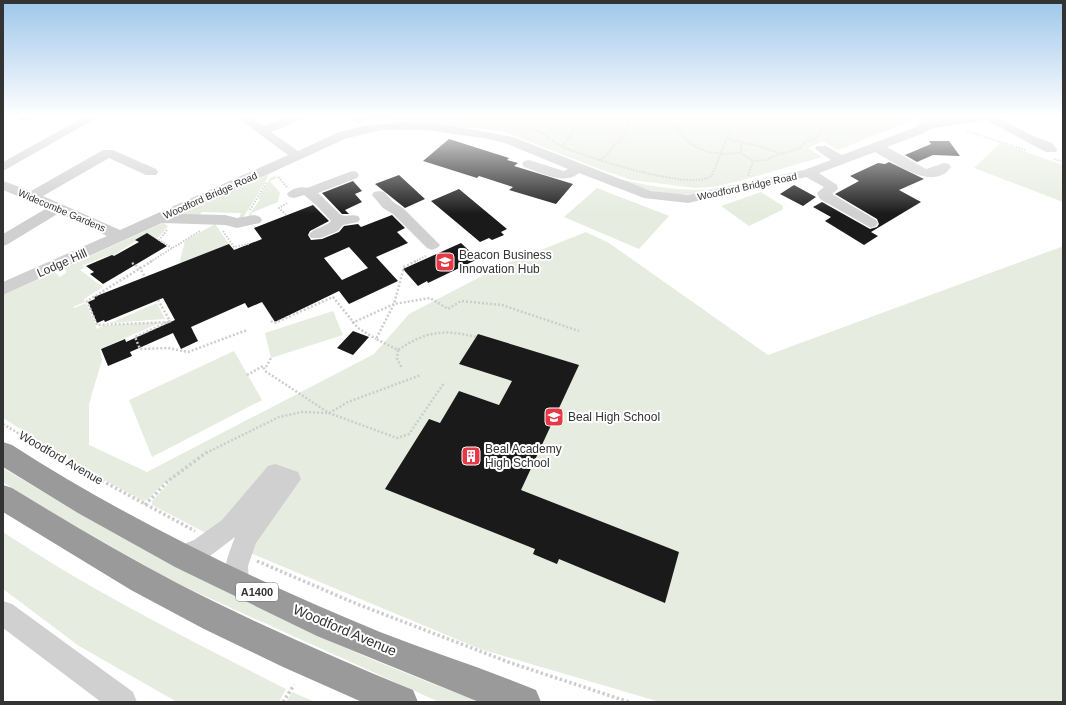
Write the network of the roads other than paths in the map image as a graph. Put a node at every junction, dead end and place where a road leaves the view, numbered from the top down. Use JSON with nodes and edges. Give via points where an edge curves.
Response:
{"nodes":[{"id":1,"x":34,"y":149,"type":"edge"},
{"id":2,"x":287,"y":149,"type":"edge"},
{"id":3,"x":312,"y":149,"type":"edge"},
{"id":4,"x":500,"y":149,"type":"edge"},
{"id":5,"x":515,"y":149,"type":"edge"},
{"id":6,"x":530,"y":149,"type":"edge"},
{"id":7,"x":821,"y":149,"type":"dead end"},
{"id":8,"x":868,"y":149,"type":"edge"},
{"id":9,"x":880,"y":149,"type":"edge"},
{"id":10,"x":1043,"y":149,"type":"edge"},
{"id":11,"x":1063,"y":155,"type":"edge"},
{"id":12,"x":296,"y":156,"type":"junction"},
{"id":13,"x":841,"y":160,"type":"junction"},
{"id":14,"x":529,"y":164,"type":"dead end"},
{"id":15,"x":3,"y":166,"type":"edge"},
{"id":16,"x":274,"y":166,"type":"junction"},
{"id":17,"x":944,"y":167,"type":"dead end"},
{"id":18,"x":577,"y":168,"type":"junction"},
{"id":19,"x":150,"y":172,"type":"dead end"},
{"id":20,"x":808,"y":172,"type":"junction"},
{"id":21,"x":352,"y":175,"type":"dead end"},
{"id":22,"x":283,"y":176,"type":"dead end"},
{"id":23,"x":3,"y":185,"type":"edge"},
{"id":24,"x":31,"y":196,"type":"junction"},
{"id":25,"x":384,"y":200,"type":"dead end"},
{"id":26,"x":58,"y":207,"type":"junction"},
{"id":27,"x":164,"y":218,"type":"junction"},
{"id":28,"x":256,"y":220,"type":"dead end"},
{"id":29,"x":871,"y":223,"type":"dead end"},
{"id":30,"x":316,"y":235,"type":"dead end"},
{"id":31,"x":120,"y":236,"type":"junction"},
{"id":32,"x":3,"y":242,"type":"edge"},
{"id":33,"x":432,"y":245,"type":"road end"},
{"id":34,"x":3,"y":289,"type":"edge"},
{"id":35,"x":3,"y":453,"type":"edge"},
{"id":36,"x":3,"y":497,"type":"edge"},
{"id":37,"x":182,"y":556,"type":"junction"},
{"id":38,"x":237,"y":583,"type":"junction"},
{"id":39,"x":3,"y":613,"type":"edge"},
{"id":40,"x":121,"y":701,"type":"edge"},
{"id":41,"x":401,"y":702,"type":"edge"},
{"id":42,"x":524,"y":702,"type":"edge"}],
"edges":[{"from":1,"to":15,"type":"street"},
{"from":2,"to":12,"type":"street"},
{"from":3,"to":12,"type":"street","name":"Woodford Bridge Road"},
{"from":4,"to":5,"type":"street","via":[[506,152]]},
{"from":6,"to":18,"type":"street","name":"Woodford Bridge Road"},
{"from":7,"to":13,"type":"street"},
{"from":8,"to":13,"type":"street","name":"Woodford Bridge Road"},
{"from":9,"to":17,"type":"street","via":[[923,173],[932,173]]},
{"from":10,"to":11,"type":"street"},
{"from":12,"to":16,"type":"street","name":"Woodford Bridge Road"},
{"from":13,"to":20,"type":"street","name":"Woodford Bridge Road"},
{"from":14,"to":18,"type":"street","via":[[563,175],[570,174]]},
{"from":16,"to":22,"type":"street"},
{"from":16,"to":27,"type":"street","name":"Woodford Bridge Road"},
{"from":18,"to":20,"type":"street","name":"Woodford Bridge Road","via":[[649,195],[688,199]]},
{"from":19,"to":24,"type":"street","via":[[108,153]]},
{"from":20,"to":29,"type":"street","via":[[830,185],[831,188],[824,193],[825,196]]},
{"from":21,"to":30,"type":"street","via":[[301,197],[316,198],[346,220]]},
{"from":23,"to":24,"type":"street","name":"Widecombe Gardens"},
{"from":24,"to":26,"type":"street","name":"Widecombe Gardens"},
{"from":25,"to":33,"type":"street"},
{"from":26,"to":31,"type":"street","name":"Widecombe Gardens"},
{"from":26,"to":32,"type":"street"},
{"from":27,"to":28,"type":"street","via":[[237,222]]},
{"from":27,"to":31,"type":"street","name":"Woodford Bridge Road"},
{"from":31,"to":34,"type":"street","name":"Lodge Hill"},
{"from":35,"to":37,"type":"highway","name":"Woodford Avenue","number":"A1400","via":[[97,510]]},
{"from":36,"to":41,"type":"highway","via":[[69,538],[188,605],[325,670]]},
{"from":37,"to":38,"type":"highway","name":"Woodford Avenue","number":"A1400"},
{"from":37,"to":38,"type":"street","via":[[202,548],[230,528],[282,476],[247,537],[236,566]]},
{"from":38,"to":42,"type":"highway","name":"Woodford Avenue","number":"A1400","via":[[343,632]]},
{"from":39,"to":40,"type":"street"}]}
